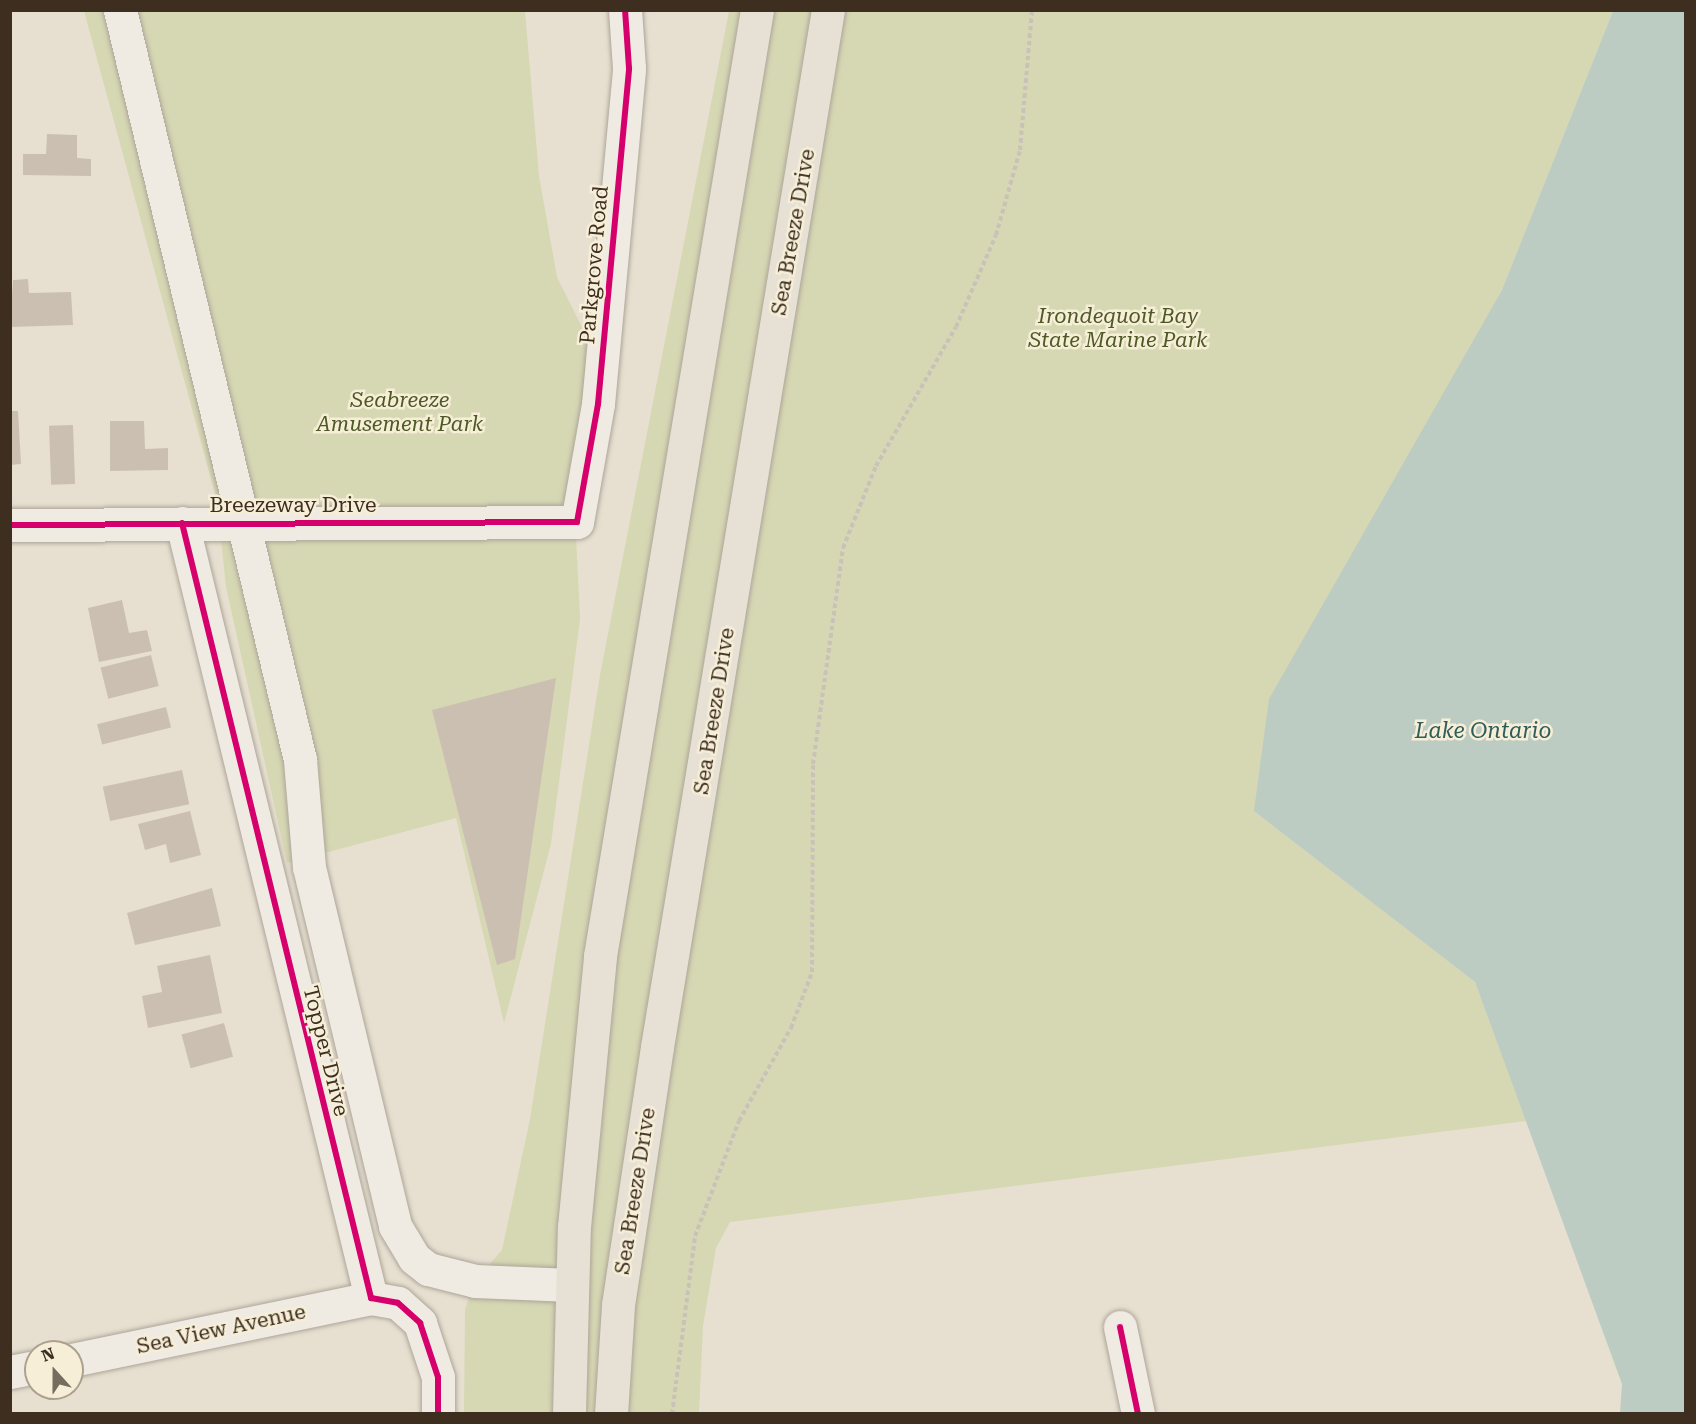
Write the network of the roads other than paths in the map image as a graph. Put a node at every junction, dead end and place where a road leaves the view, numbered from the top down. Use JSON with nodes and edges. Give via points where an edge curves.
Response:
{"nodes":[{"id":1,"x":120,"y":10,"type":"edge"},
{"id":2,"x":625,"y":10,"type":"edge"},
{"id":3,"x":757,"y":10,"type":"edge"},
{"id":4,"x":828,"y":10,"type":"edge"},
{"id":5,"x":241,"y":521,"type":"junction"},
{"id":6,"x":576,"y":522,"type":"joint"},
{"id":7,"x":182,"y":523,"type":"junction"},
{"id":8,"x":10,"y":525,"type":"edge"},
{"id":9,"x":571,"y":1285,"type":"junction"},
{"id":10,"x":371,"y":1298,"type":"junction"},
{"id":11,"x":1120,"y":1327,"type":"dead end"},
{"id":12,"x":84,"y":1358,"type":"edge"},
{"id":13,"x":438,"y":1413,"type":"edge"},
{"id":14,"x":569,"y":1413,"type":"edge"},
{"id":15,"x":611,"y":1413,"type":"edge"},
{"id":16,"x":1138,"y":1413,"type":"edge"}],
"edges":[{"from":1,"to":5,"type":"street"},
{"from":2,"to":6,"type":"street","name":"Parkgrove Road","via":[[629,68],[598,404]]},
{"from":3,"to":9,"type":"main road","via":[[600,956]]},
{"from":4,"to":15,"type":"main road","name":"Sea Breeze Drive","via":[[657,1047],[618,1305]]},
{"from":5,"to":6,"type":"street","name":"Breezeway Drive"},
{"from":5,"to":7,"type":"street","name":"Breezeway Drive"},
{"from":5,"to":9,"type":"street","via":[[300,760],[309,867],[399,1235],[414,1258],[447,1275]]},
{"from":7,"to":8,"type":"street","name":"Breezeway Drive"},
{"from":7,"to":10,"type":"street","name":"Topper Drive"},
{"from":9,"to":14,"type":"main road"},
{"from":10,"to":12,"type":"street","name":"Sea View Avenue"},
{"from":10,"to":13,"type":"street","via":[[398,1303],[420,1323],[438,1377]]},
{"from":11,"to":16,"type":"street"}]}
